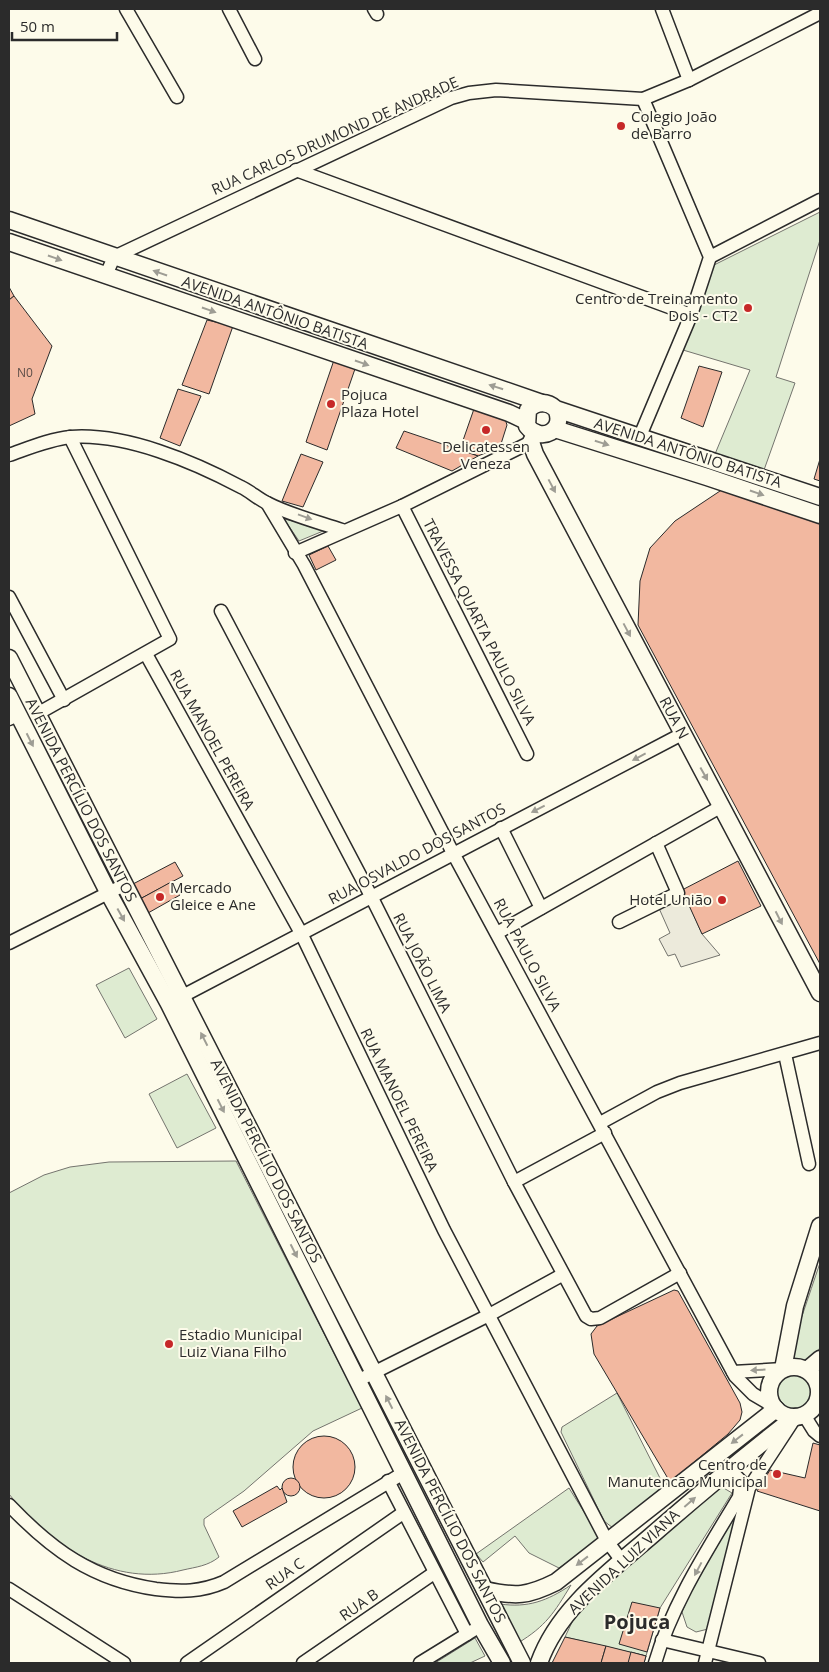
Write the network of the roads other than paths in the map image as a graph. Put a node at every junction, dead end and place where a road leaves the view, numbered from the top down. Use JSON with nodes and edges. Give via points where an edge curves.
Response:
{"nodes":[{"id":1,"x":126,"y":9,"type":"edge"},
{"id":2,"x":229,"y":9,"type":"edge"},
{"id":3,"x":662,"y":9,"type":"edge"},
{"id":4,"x":820,"y":13,"type":"edge"},
{"id":5,"x":255,"y":59,"type":"dead end"},
{"id":6,"x":689,"y":80,"type":"junction"},
{"id":7,"x":178,"y":97,"type":"dead end"},
{"id":8,"x":643,"y":99,"type":"junction"},
{"id":9,"x":296,"y":170,"type":"junction"},
{"id":10,"x":820,"y":200,"type":"edge"},
{"id":11,"x":9,"y":220,"type":"edge"},
{"id":12,"x":9,"y":242,"type":"edge"},
{"id":13,"x":114,"y":257,"type":"junction"},
{"id":14,"x":710,"y":257,"type":"junction"},
{"id":15,"x":106,"y":275,"type":"junction"},
{"id":16,"x":690,"y":315,"type":"junction"},
{"id":17,"x":549,"y":406,"type":"junction"},
{"id":18,"x":555,"y":429,"type":"junction"},
{"id":19,"x":531,"y":432,"type":"junction"},
{"id":20,"x":640,"y":436,"type":"junction"},
{"id":21,"x":70,"y":437,"type":"junction"},
{"id":22,"x":9,"y":455,"type":"edge"},
{"id":23,"x":712,"y":461,"type":"junction"},
{"id":24,"x":707,"y":476,"type":"junction"},
{"id":25,"x":820,"y":497,"type":"edge"},
{"id":26,"x":267,"y":503,"type":"junction"},
{"id":27,"x":402,"y":506,"type":"junction"},
{"id":28,"x":820,"y":515,"type":"edge"},
{"id":29,"x":342,"y":530,"type":"junction"},
{"id":30,"x":295,"y":553,"type":"junction"},
{"id":31,"x":9,"y":597,"type":"edge"},
{"id":32,"x":221,"y":611,"type":"dead end"},
{"id":33,"x":146,"y":654,"type":"junction"},
{"id":34,"x":9,"y":658,"type":"edge"},
{"id":35,"x":9,"y":696,"type":"edge"},
{"id":36,"x":64,"y":700,"type":"junction"},
{"id":37,"x":37,"y":714,"type":"junction"},
{"id":38,"x":13,"y":717,"type":"edge"},
{"id":39,"x":682,"y":734,"type":"junction"},
{"id":40,"x":527,"y":754,"type":"dead end"},
{"id":41,"x":722,"y":806,"type":"junction"},
{"id":42,"x":501,"y":828,"type":"junction"},
{"id":43,"x":656,"y":843,"type":"junction"},
{"id":44,"x":453,"y":853,"type":"junction"},
{"id":45,"x":124,"y":885,"type":"junction"},
{"id":46,"x":108,"y":892,"type":"junction"},
{"id":47,"x":371,"y":896,"type":"junction"},
{"id":48,"x":541,"y":908,"type":"junction"},
{"id":49,"x":619,"y":922,"type":"dead end"},
{"id":50,"x":301,"y":933,"type":"junction"},
{"id":51,"x":497,"y":933,"type":"junction"},
{"id":52,"x":10,"y":938,"type":"edge"},
{"id":53,"x":820,"y":993,"type":"edge"},
{"id":54,"x":176,"y":1000,"type":"junction"},
{"id":55,"x":820,"y":1043,"type":"edge"},
{"id":56,"x":785,"y":1054,"type":"junction"},
{"id":57,"x":239,"y":1125,"type":"junction"},
{"id":58,"x":602,"y":1128,"type":"junction"},
{"id":59,"x":809,"y":1164,"type":"dead end"},
{"id":60,"x":514,"y":1182,"type":"junction"},
{"id":61,"x":820,"y":1226,"type":"edge"},
{"id":62,"x":680,"y":1273,"type":"junction"},
{"id":63,"x":562,"y":1275,"type":"junction"},
{"id":64,"x":489,"y":1315,"type":"junction"},
{"id":65,"x":820,"y":1359,"type":"edge"},
{"id":66,"x":782,"y":1369,"type":"junction"},
{"id":67,"x":807,"y":1370,"type":"junction"},
{"id":68,"x":373,"y":1372,"type":"junction"},
{"id":69,"x":732,"y":1372,"type":"junction"},
{"id":70,"x":358,"y":1380,"type":"junction"},
{"id":71,"x":820,"y":1397,"type":"edge"},
{"id":72,"x":774,"y":1408,"type":"junction"},
{"id":73,"x":800,"y":1416,"type":"junction"},
{"id":74,"x":820,"y":1436,"type":"edge"},
{"id":75,"x":416,"y":1454,"type":"junction"},
{"id":76,"x":402,"y":1466,"type":"junction"},
{"id":77,"x":725,"y":1471,"type":"junction"},
{"id":78,"x":430,"y":1480,"type":"junction"},
{"id":79,"x":388,"y":1481,"type":"junction"},
{"id":80,"x":413,"y":1488,"type":"junction"},
{"id":81,"x":9,"y":1505,"type":"edge"},
{"id":82,"x":403,"y":1513,"type":"junction"},
{"id":83,"x":607,"y":1542,"type":"junction"},
{"id":84,"x":622,"y":1561,"type":"junction"},
{"id":85,"x":434,"y":1573,"type":"junction"},
{"id":86,"x":9,"y":1589,"type":"edge"},
{"id":87,"x":485,"y":1590,"type":"junction"},
{"id":88,"x":474,"y":1630,"type":"junction"},
{"id":89,"x":662,"y":1640,"type":"junction"},
{"id":90,"x":706,"y":1657,"type":"edge"},
{"id":91,"x":520,"y":1658,"type":"edge"},
{"id":92,"x":124,"y":1663,"type":"edge"},
{"id":93,"x":187,"y":1663,"type":"edge"},
{"id":94,"x":303,"y":1663,"type":"edge"},
{"id":95,"x":420,"y":1663,"type":"edge"},
{"id":96,"x":500,"y":1663,"type":"edge"},
{"id":97,"x":539,"y":1663,"type":"edge"},
{"id":98,"x":655,"y":1663,"type":"edge"},
{"id":99,"x":759,"y":1663,"type":"edge"}],
"edges":[{"from":1,"to":7,"type":"street"},
{"from":2,"to":5,"type":"street"},
{"from":3,"to":6,"type":"street"},
{"from":4,"to":6,"type":"street","name":"RUA CARLOS DRUMOND DE ANDRADE"},
{"from":6,"to":8,"type":"street","name":"RUA CARLOS DRUMOND DE ANDRADE"},
{"from":8,"to":9,"type":"street","name":"RUA CARLOS DRUMOND DE ANDRADE","via":[[496,90],[469,93],[451,98]]},
{"from":8,"to":14,"type":"street"},
{"from":9,"to":13,"type":"street","name":"RUA CARLOS DRUMOND DE ANDRADE"},
{"from":9,"to":16,"type":"street"},
{"from":10,"to":14,"type":"street"},
{"from":11,"to":13,"type":"street","name":"AVENIDA ANTÔNIO BATISTA"},
{"from":12,"to":15,"type":"street","name":"AVENIDA ANTÔNIO BATISTA","one_way":true},
{"from":13,"to":15,"type":"street"},
{"from":17,"to":13,"type":"street","name":"AVENIDA ANTÔNIO BATISTA","one_way":true},
{"from":14,"to":16,"type":"street"},
{"from":15,"to":19,"type":"street","name":"AVENIDA ANTÔNIO BATISTA","one_way":true,"via":[[509,413]]},
{"from":16,"to":20,"type":"street"},
{"from":17,"to":18,"type":"street","via":[[559,419]]},
{"from":17,"to":19,"type":"street","via":[[528,410]]},
{"from":17,"to":20,"type":"street","name":"AVENIDA ANTÔNIO BATISTA"},
{"from":18,"to":19,"type":"street","via":[[546,435]]},
{"from":18,"to":24,"type":"street","name":"AVENIDA ANTÔNIO BATISTA","one_way":true},
{"from":19,"to":27,"type":"street"},
{"from":19,"to":39,"type":"street","name":"RUA N","one_way":true,"via":[[538,461]]},
{"from":20,"to":23,"type":"street","name":"AVENIDA ANTÔNIO BATISTA"},
{"from":21,"to":22,"type":"street","name":"RUA PAULO SILVA"},
{"from":21,"to":26,"type":"street","name":"RUA PAULO SILVA","via":[[94,436],[155,451],[214,473]]},
{"from":21,"to":33,"type":"street","via":[[170,639]]},
{"from":23,"to":24,"type":"street"},
{"from":23,"to":25,"type":"street","name":"AVENIDA ANTÔNIO BATISTA"},
{"from":24,"to":28,"type":"street","name":"AVENIDA ANTÔNIO BATISTA","one_way":true},
{"from":26,"to":29,"type":"street","name":"RUA PAULO SILVA","one_way":true},
{"from":26,"to":30,"type":"street","name":"RUA PAULO SILVA"},
{"from":27,"to":29,"type":"street"},
{"from":27,"to":40,"type":"street","name":"TRAVESSA QUARTA PAULO SILVA"},
{"from":29,"to":30,"type":"street"},
{"from":30,"to":44,"type":"street","name":"RUA PAULO SILVA"},
{"from":31,"to":36,"type":"street"},
{"from":32,"to":47,"type":"street","name":"RUA JOÃO LIMA"},
{"from":33,"to":36,"type":"street"},
{"from":33,"to":50,"type":"street","name":"RUA MANOEL PEREIRA"},
{"from":34,"to":37,"type":"street","name":"AVENIDA PERCÍLIO DOS SANTOS"},
{"from":35,"to":38,"type":"street","name":"AVENIDA PERCÍLIO DOS SANTOS"},
{"from":36,"to":37,"type":"street"},
{"from":37,"to":45,"type":"street","name":"AVENIDA PERCÍLIO DOS SANTOS"},
{"from":38,"to":46,"type":"street","name":"AVENIDA PERCÍLIO DOS SANTOS","one_way":true},
{"from":39,"to":41,"type":"street","name":"RUA N","one_way":true},
{"from":39,"to":42,"type":"street","name":"RUA OSVALDO DOS SANTOS","one_way":true},
{"from":41,"to":43,"type":"street"},
{"from":41,"to":53,"type":"street","name":"RUA N","one_way":true},
{"from":42,"to":44,"type":"street","name":"RUA OSVALDO DOS SANTOS"},
{"from":42,"to":48,"type":"street"},
{"from":43,"to":48,"type":"street"},
{"from":43,"to":49,"type":"street","via":[[678,893]]},
{"from":44,"to":47,"type":"street","name":"RUA OSVALDO DOS SANTOS"},
{"from":44,"to":51,"type":"street","name":"RUA PAULO SILVA"},
{"from":45,"to":46,"type":"street"},
{"from":45,"to":54,"type":"street","name":"AVENIDA PERCÍLIO DOS SANTOS"},
{"from":46,"to":52,"type":"street"},
{"from":46,"to":54,"type":"street","name":"AVENIDA PERCÍLIO DOS SANTOS","one_way":true},
{"from":47,"to":50,"type":"street","name":"RUA OSVALDO DOS SANTOS"},
{"from":47,"to":60,"type":"street","name":"RUA JOÃO LIMA"},
{"from":48,"to":51,"type":"street"},
{"from":50,"to":54,"type":"street","name":"RUA OSVALDO DOS SANTOS"},
{"from":50,"to":64,"type":"street","name":"RUA MANOEL PEREIRA","via":[[444,1230]]},
{"from":51,"to":58,"type":"street","name":"RUA PAULO SILVA"},
{"from":54,"to":57,"type":"street","name":"AVENIDA PERCÍLIO DOS SANTOS"},
{"from":55,"to":56,"type":"street"},
{"from":56,"to":58,"type":"street","via":[[656,1092]]},
{"from":56,"to":59,"type":"street"},
{"from":57,"to":68,"type":"street","name":"AVENIDA PERCÍLIO DOS SANTOS"},
{"from":57,"to":70,"type":"street","name":"AVENIDA PERCÍLIO DOS SANTOS","one_way":true},
{"from":58,"to":60,"type":"street"},
{"from":58,"to":62,"type":"street","name":"RUA PAULO SILVA"},
{"from":60,"to":63,"type":"street","name":"RUA JOÃO LIMA"},
{"from":61,"to":66,"type":"street","via":[[795,1306]]},
{"from":62,"to":63,"type":"street","name":"RUA JOÃO LIMA","via":[[600,1318],[591,1319],[586,1316]]},
{"from":62,"to":69,"type":"street","name":"RUA PAULO SILVA"},
{"from":63,"to":64,"type":"street"},
{"from":64,"to":68,"type":"street"},
{"from":64,"to":83,"type":"street","name":"RUA MANOEL PEREIRA"},
{"from":65,"to":67,"type":"street"},
{"from":66,"to":67,"type":"street","via":[[791,1366]]},
{"from":66,"to":69,"type":"street","one_way":true},
{"from":66,"to":72,"type":"street","via":[[771,1381],[769,1390]]},
{"from":67,"to":71,"type":"street","name":"AVENIDA LUIZ VIANA","via":[[818,1382]]},
{"from":68,"to":70,"type":"street"},
{"from":75,"to":68,"type":"street","name":"AVENIDA PERCÍLIO DOS SANTOS","one_way":true},
{"from":69,"to":72,"type":"street","name":"RUA PAULO SILVA","via":[[752,1394]]},
{"from":70,"to":76,"type":"street","name":"AVENIDA PERCÍLIO DOS SANTOS"},
{"from":71,"to":73,"type":"street","name":"AVENIDA LUIZ VIANA","via":[[811,1411]]},
{"from":72,"to":73,"type":"street","via":[[787,1416]]},
{"from":72,"to":83,"type":"street","name":"AVENIDA LUIZ VIANA","one_way":true},
{"from":73,"to":74,"type":"street"},
{"from":73,"to":77,"type":"street","name":"AVENIDA LUIZ VIANA"},
{"from":73,"to":90,"type":"street","via":[[749,1488]]},
{"from":75,"to":76,"type":"street"},
{"from":75,"to":78,"type":"street","name":"AVENIDA PERCÍLIO DOS SANTOS"},
{"from":76,"to":79,"type":"street"},
{"from":76,"to":80,"type":"street","name":"AVENIDA PERCÍLIO DOS SANTOS"},
{"from":84,"to":77,"type":"street","name":"AVENIDA LUIZ VIANA","one_way":true},
{"from":77,"to":89,"type":"street","one_way":true,"via":[[741,1481],[739,1497]]},
{"from":78,"to":80,"type":"street"},
{"from":78,"to":87,"type":"street","name":"AVENIDA PERCÍLIO DOS SANTOS"},
{"from":79,"to":81,"type":"street","via":[[224,1582],[191,1592],[148,1588],[89,1570],[59,1551]]},
{"from":79,"to":82,"type":"street"},
{"from":80,"to":88,"type":"street","name":"AVENIDA PERCÍLIO DOS SANTOS"},
{"from":82,"to":85,"type":"street"},
{"from":82,"to":93,"type":"street","name":"RUA C"},
{"from":83,"to":84,"type":"street","name":"RUA MANOEL PEREIRA"},
{"from":83,"to":87,"type":"street","name":"AVENIDA LUIZ VIANA","one_way":true,"via":[[556,1582],[541,1589],[511,1596]]},
{"from":84,"to":97,"type":"street","name":"AVENIDA LUIZ VIANA","via":[[566,1616],[552,1635]]},
{"from":85,"to":88,"type":"street"},
{"from":85,"to":94,"type":"street","name":"RUA B"},
{"from":86,"to":92,"type":"street"},
{"from":87,"to":91,"type":"street","name":"AVENIDA PERCÍLIO DOS SANTOS"},
{"from":88,"to":95,"type":"street"},
{"from":88,"to":96,"type":"street","name":"AVENIDA PERCÍLIO DOS SANTOS"},
{"from":89,"to":90,"type":"street"},
{"from":89,"to":98,"type":"street"},
{"from":90,"to":99,"type":"street"},
{"from":91,"to":96,"type":"street"}]}
